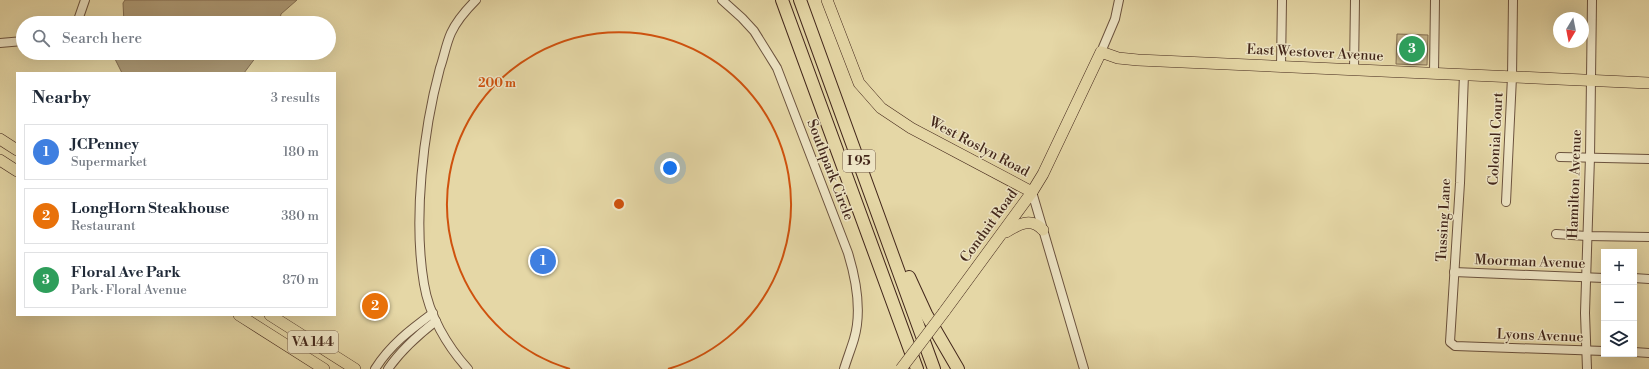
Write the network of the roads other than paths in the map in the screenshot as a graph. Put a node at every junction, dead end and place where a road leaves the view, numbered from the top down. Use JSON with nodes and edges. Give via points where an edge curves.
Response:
{"nodes":[{"id":1,"x":85,"y":0,"type":"edge"},
{"id":2,"x":476,"y":0,"type":"edge"},
{"id":3,"x":722,"y":0,"type":"edge"},
{"id":4,"x":782,"y":0,"type":"edge"},
{"id":5,"x":800,"y":0,"type":"edge"},
{"id":6,"x":827,"y":0,"type":"edge"},
{"id":7,"x":1119,"y":0,"type":"edge"},
{"id":8,"x":1282,"y":0,"type":"edge"},
{"id":9,"x":1356,"y":0,"type":"edge"},
{"id":10,"x":1435,"y":0,"type":"edge"},
{"id":11,"x":1513,"y":0,"type":"edge"},
{"id":12,"x":1592,"y":0,"type":"edge"},
{"id":13,"x":79,"y":16,"type":"edge"},
{"id":14,"x":16,"y":41,"type":"edge"},
{"id":15,"x":0,"y":43,"type":"edge"},
{"id":16,"x":1101,"y":52,"type":"junction"},
{"id":17,"x":1138,"y":60,"type":"junction"},
{"id":18,"x":1282,"y":66,"type":"junction"},
{"id":19,"x":1354,"y":70,"type":"junction"},
{"id":20,"x":1434,"y":73,"type":"junction"},
{"id":21,"x":1464,"y":74,"type":"junction"},
{"id":22,"x":1090,"y":75,"type":"junction"},
{"id":23,"x":1512,"y":77,"type":"junction"},
{"id":24,"x":1591,"y":80,"type":"junction"},
{"id":25,"x":1649,"y":83,"type":"edge"},
{"id":26,"x":2,"y":139,"type":"edge"},
{"id":27,"x":16,"y":149,"type":"edge"},
{"id":28,"x":1560,"y":157,"type":"dead end"},
{"id":29,"x":1590,"y":157,"type":"junction"},
{"id":30,"x":1649,"y":159,"type":"edge"},
{"id":31,"x":0,"y":160,"type":"edge"},
{"id":32,"x":16,"y":170,"type":"edge"},
{"id":33,"x":868,"y":185,"type":"junction"},
{"id":34,"x":1032,"y":192,"type":"junction"},
{"id":35,"x":1506,"y":202,"type":"dead end"},
{"id":36,"x":1043,"y":230,"type":"junction"},
{"id":37,"x":1002,"y":234,"type":"junction"},
{"id":38,"x":1556,"y":234,"type":"dead end"},
{"id":39,"x":1587,"y":236,"type":"junction"},
{"id":40,"x":1649,"y":237,"type":"edge"},
{"id":41,"x":1454,"y":272,"type":"junction"},
{"id":42,"x":1586,"y":277,"type":"junction"},
{"id":43,"x":1601,"y":278,"type":"edge"},
{"id":44,"x":1637,"y":278,"type":"edge"},
{"id":45,"x":1649,"y":279,"type":"edge"},
{"id":46,"x":897,"y":312,"type":"junction"},
{"id":47,"x":241,"y":316,"type":"edge"},
{"id":48,"x":272,"y":316,"type":"edge"},
{"id":49,"x":434,"y":317,"type":"junction"},
{"id":50,"x":1474,"y":346,"type":"joint"},
{"id":51,"x":1586,"y":351,"type":"junction"},
{"id":52,"x":1601,"y":351,"type":"edge"},
{"id":53,"x":1637,"y":352,"type":"edge"},
{"id":54,"x":1649,"y":353,"type":"edge"},
{"id":55,"x":324,"y":369,"type":"edge"},
{"id":56,"x":355,"y":369,"type":"edge"},
{"id":57,"x":375,"y":369,"type":"edge"},
{"id":58,"x":388,"y":369,"type":"edge"},
{"id":59,"x":468,"y":369,"type":"edge"},
{"id":60,"x":844,"y":369,"type":"edge"},
{"id":61,"x":901,"y":369,"type":"edge"},
{"id":62,"x":911,"y":369,"type":"edge"},
{"id":63,"x":917,"y":369,"type":"edge"},
{"id":64,"x":934,"y":369,"type":"edge"},
{"id":65,"x":958,"y":369,"type":"edge"},
{"id":66,"x":1084,"y":369,"type":"edge"},
{"id":67,"x":1587,"y":369,"type":"edge"}],
"edges":[{"from":1,"to":13,"type":"street"},
{"from":2,"to":49,"type":"street","via":[[464,11],[451,33],[435,89],[422,174],[420,224],[424,284]]},
{"from":3,"to":60,"type":"street","name":"Southpark Circle","via":[[750,27],[777,68],[848,253],[856,291],[857,324]]},
{"from":4,"to":46,"type":"highway","number":"I 95"},
{"from":5,"to":33,"type":"highway","number":"I 95"},
{"from":6,"to":34,"type":"main road","name":"West Roslyn Road","via":[[859,83],[881,108],[911,128]]},
{"from":7,"to":16,"type":"street","name":"Conduit Road","via":[[1115,19]]},
{"from":8,"to":18,"type":"street"},
{"from":9,"to":19,"type":"street"},
{"from":10,"to":20,"type":"street"},
{"from":11,"to":23,"type":"street","name":"Colonial Court"},
{"from":12,"to":24,"type":"street","name":"Hamilton Avenue"},
{"from":14,"to":15,"type":"street"},
{"from":16,"to":17,"type":"main road","name":"East Westover Avenue","via":[[1118,58]]},
{"from":16,"to":22,"type":"main road","name":"Conduit Road"},
{"from":17,"to":18,"type":"main road","name":"East Westover Avenue"},
{"from":17,"to":22,"type":"main road","via":[[1106,64]]},
{"from":18,"to":19,"type":"main road","name":"East Westover Avenue"},
{"from":19,"to":20,"type":"main road","name":"East Westover Avenue"},
{"from":20,"to":21,"type":"main road","name":"East Westover Avenue"},
{"from":21,"to":23,"type":"main road","name":"East Westover Avenue"},
{"from":21,"to":41,"type":"street","name":"Tussing Lane"},
{"from":22,"to":34,"type":"main road","name":"Conduit Road"},
{"from":23,"to":24,"type":"main road","name":"East Westover Avenue"},
{"from":23,"to":35,"type":"street","name":"Colonial Court"},
{"from":24,"to":25,"type":"main road","name":"East Westover Avenue"},
{"from":24,"to":29,"type":"street","name":"Hamilton Avenue"},
{"from":26,"to":27,"type":"main road"},
{"from":28,"to":29,"type":"street"},
{"from":29,"to":30,"type":"street"},
{"from":29,"to":39,"type":"street","name":"Hamilton Avenue"},
{"from":31,"to":32,"type":"main road"},
{"from":33,"to":64,"type":"highway","number":"I 95"},
{"from":33,"to":65,"type":"highway","via":[[914,290]]},
{"from":34,"to":36,"type":"street","name":"West Roslyn Road"},
{"from":34,"to":37,"type":"main road","name":"Conduit Road"},
{"from":36,"to":37,"type":"main road","via":[[1036,224],[1026,222]]},
{"from":36,"to":66,"type":"street","name":"West Roslyn Road"},
{"from":37,"to":61,"type":"main road","name":"Conduit Road","bridge":true},
{"from":38,"to":39,"type":"street"},
{"from":39,"to":40,"type":"street"},
{"from":39,"to":42,"type":"street","name":"Hamilton Avenue"},
{"from":41,"to":42,"type":"street","name":"Moorman Avenue"},
{"from":41,"to":50,"type":"street","name":"Tussing Lane","via":[[1450,342],[1455,346]]},
{"from":42,"to":43,"type":"street","name":"Moorman Avenue"},
{"from":42,"to":51,"type":"street","name":"Hamilton Avenue"},
{"from":44,"to":45,"type":"street"},
{"from":46,"to":62,"type":"highway","via":[[900,340]]},
{"from":46,"to":63,"type":"highway","number":"I 95"},
{"from":47,"to":55,"type":"main road","number":"VA 144"},
{"from":48,"to":56,"type":"main road","number":"VA 144"},
{"from":49,"to":57,"type":"street","via":[[405,333],[383,355]]},
{"from":49,"to":58,"type":"street"},
{"from":49,"to":59,"type":"street","via":[[456,355]]},
{"from":50,"to":51,"type":"street","name":"Lyons Avenue"},
{"from":51,"to":52,"type":"street","name":"Lyons Avenue"},
{"from":51,"to":67,"type":"street","name":"Hamilton Avenue"},
{"from":53,"to":54,"type":"street"}]}
